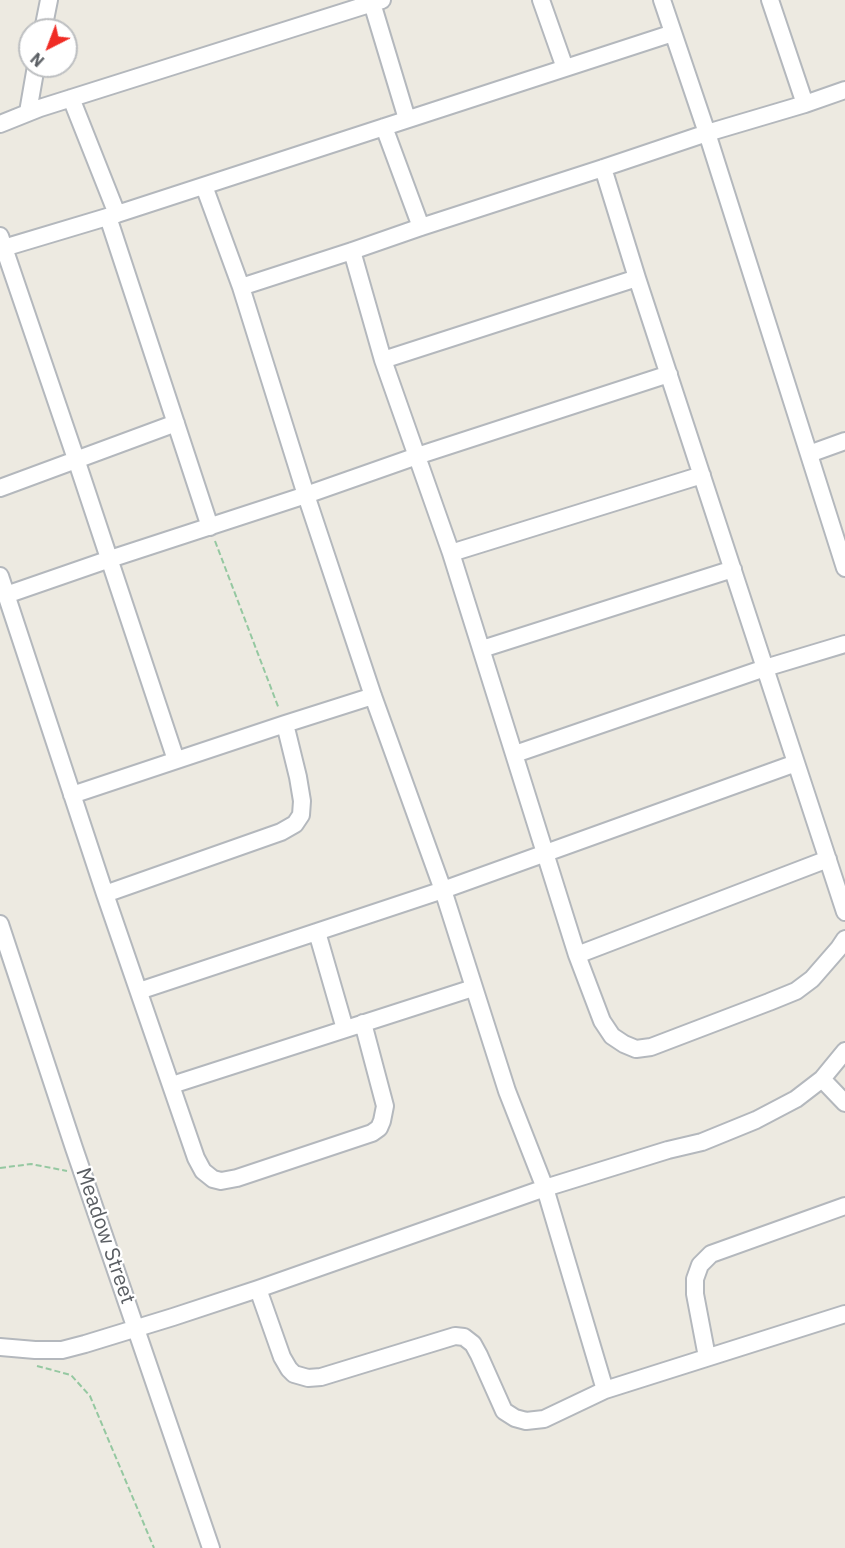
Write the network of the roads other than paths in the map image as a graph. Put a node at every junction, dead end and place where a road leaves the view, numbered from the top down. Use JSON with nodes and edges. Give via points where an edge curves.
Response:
{"nodes":[{"id":1,"x":49,"y":0,"type":"edge"},
{"id":2,"x":541,"y":0,"type":"edge"},
{"id":3,"x":662,"y":0,"type":"edge"},
{"id":4,"x":770,"y":0,"type":"edge"},
{"id":5,"x":376,"y":1,"type":"edge"},
{"id":6,"x":346,"y":5,"type":"edge"},
{"id":7,"x":45,"y":18,"type":"edge"},
{"id":8,"x":673,"y":33,"type":"junction"},
{"id":9,"x":565,"y":68,"type":"junction"},
{"id":10,"x":34,"y":78,"type":"edge"},
{"id":11,"x":845,"y":90,"type":"edge"},
{"id":12,"x":71,"y":98,"type":"junction"},
{"id":13,"x":805,"y":104,"type":"junction"},
{"id":14,"x":28,"y":112,"type":"junction"},
{"id":15,"x":407,"y":119,"type":"junction"},
{"id":16,"x":0,"y":124,"type":"edge"},
{"id":17,"x":384,"y":127,"type":"junction"},
{"id":18,"x":707,"y":133,"type":"junction"},
{"id":19,"x":603,"y":168,"type":"junction"},
{"id":20,"x":204,"y":186,"type":"junction"},
{"id":21,"x":112,"y":215,"type":"junction"},
{"id":22,"x":421,"y":227,"type":"junction"},
{"id":23,"x":1,"y":245,"type":"edge"},
{"id":24,"x":352,"y":251,"type":"junction"},
{"id":25,"x":637,"y":278,"type":"junction"},
{"id":26,"x":241,"y":287,"type":"junction"},
{"id":27,"x":383,"y":360,"type":"junction"},
{"id":28,"x":669,"y":374,"type":"junction"},
{"id":29,"x":176,"y":423,"type":"junction"},
{"id":30,"x":845,"y":441,"type":"edge"},
{"id":31,"x":809,"y":454,"type":"junction"},
{"id":32,"x":417,"y":456,"type":"junction"},
{"id":33,"x":76,"y":459,"type":"junction"},
{"id":34,"x":702,"y":476,"type":"junction"},
{"id":35,"x":0,"y":488,"type":"edge"},
{"id":36,"x":306,"y":495,"type":"junction"},
{"id":37,"x":210,"y":527,"type":"junction"},
{"id":38,"x":452,"y":553,"type":"junction"},
{"id":39,"x":110,"y":559,"type":"junction"},
{"id":40,"x":845,"y":567,"type":"edge"},
{"id":41,"x":733,"y":569,"type":"junction"},
{"id":42,"x":0,"y":576,"type":"edge"},
{"id":43,"x":6,"y":595,"type":"junction"},
{"id":44,"x":6,"y":616,"type":"edge"},
{"id":45,"x":845,"y":644,"type":"edge"},
{"id":46,"x":482,"y":649,"type":"junction"},
{"id":47,"x":765,"y":668,"type":"junction"},
{"id":48,"x":373,"y":696,"type":"junction"},
{"id":49,"x":285,"y":724,"type":"junction"},
{"id":50,"x":515,"y":754,"type":"junction"},
{"id":51,"x":176,"y":760,"type":"junction"},
{"id":52,"x":796,"y":763,"type":"junction"},
{"id":53,"x":72,"y":795,"type":"junction"},
{"id":54,"x":545,"y":853,"type":"junction"},
{"id":55,"x":828,"y":859,"type":"junction"},
{"id":56,"x":443,"y":890,"type":"junction"},
{"id":57,"x":105,"y":894,"type":"junction"},
{"id":58,"x":845,"y":912,"type":"edge"},
{"id":59,"x":0,"y":924,"type":"edge"},
{"id":60,"x":317,"y":932,"type":"junction"},
{"id":61,"x":845,"y":939,"type":"edge"},
{"id":62,"x":578,"y":955,"type":"junction"},
{"id":63,"x":473,"y":988,"type":"junction"},
{"id":64,"x":139,"y":991,"type":"junction"},
{"id":65,"x":363,"y":1023,"type":"junction"},
{"id":66,"x":345,"y":1029,"type":"junction"},
{"id":67,"x":845,"y":1051,"type":"edge"},
{"id":68,"x":822,"y":1079,"type":"junction"},
{"id":69,"x":172,"y":1085,"type":"junction"},
{"id":70,"x":845,"y":1103,"type":"edge"},
{"id":71,"x":545,"y":1188,"type":"junction"},
{"id":72,"x":845,"y":1206,"type":"edge"},
{"id":73,"x":258,"y":1289,"type":"junction"},
{"id":74,"x":845,"y":1314,"type":"edge"},
{"id":75,"x":137,"y":1328,"type":"junction"},
{"id":76,"x":0,"y":1347,"type":"edge"},
{"id":77,"x":707,"y":1357,"type":"junction"},
{"id":78,"x":605,"y":1390,"type":"junction"},
{"id":79,"x":211,"y":1548,"type":"edge"}],
"edges":[{"from":1,"to":7,"type":"street"},
{"from":2,"to":9,"type":"street"},
{"from":3,"to":8,"type":"street"},
{"from":4,"to":13,"type":"street"},
{"from":5,"to":6,"type":"street"},
{"from":5,"to":15,"type":"street"},
{"from":6,"to":12,"type":"street"},
{"from":8,"to":9,"type":"street"},
{"from":8,"to":18,"type":"street"},
{"from":9,"to":15,"type":"street"},
{"from":10,"to":14,"type":"street"},
{"from":11,"to":13,"type":"street"},
{"from":12,"to":14,"type":"street"},
{"from":12,"to":21,"type":"street"},
{"from":13,"to":18,"type":"street"},
{"from":14,"to":16,"type":"street"},
{"from":15,"to":17,"type":"street"},
{"from":17,"to":20,"type":"street"},
{"from":17,"to":22,"type":"street"},
{"from":18,"to":19,"type":"street"},
{"from":18,"to":31,"type":"street"},
{"from":19,"to":22,"type":"street"},
{"from":19,"to":25,"type":"street"},
{"from":20,"to":21,"type":"street"},
{"from":20,"to":26,"type":"street"},
{"from":21,"to":23,"type":"street"},
{"from":21,"to":29,"type":"street"},
{"from":22,"to":24,"type":"street"},
{"from":23,"to":33,"type":"street"},
{"from":24,"to":26,"type":"street"},
{"from":24,"to":27,"type":"street"},
{"from":25,"to":27,"type":"street"},
{"from":25,"to":28,"type":"street"},
{"from":26,"to":36,"type":"street"},
{"from":27,"to":32,"type":"street"},
{"from":28,"to":32,"type":"street"},
{"from":28,"to":34,"type":"street"},
{"from":29,"to":33,"type":"street"},
{"from":29,"to":37,"type":"street"},
{"from":30,"to":31,"type":"street"},
{"from":31,"to":40,"type":"street"},
{"from":32,"to":36,"type":"street"},
{"from":32,"to":38,"type":"street"},
{"from":33,"to":35,"type":"street"},
{"from":33,"to":39,"type":"street"},
{"from":34,"to":38,"type":"street"},
{"from":34,"to":41,"type":"street"},
{"from":36,"to":37,"type":"street"},
{"from":36,"to":48,"type":"street"},
{"from":37,"to":39,"type":"street"},
{"from":38,"to":46,"type":"street"},
{"from":39,"to":43,"type":"street"},
{"from":39,"to":51,"type":"street"},
{"from":41,"to":46,"type":"street"},
{"from":41,"to":47,"type":"street"},
{"from":42,"to":43,"type":"street"},
{"from":43,"to":44,"type":"street"},
{"from":44,"to":53,"type":"street"},
{"from":45,"to":47,"type":"street"},
{"from":46,"to":50,"type":"street"},
{"from":47,"to":50,"type":"street"},
{"from":47,"to":52,"type":"street"},
{"from":48,"to":49,"type":"street"},
{"from":48,"to":56,"type":"street"},
{"from":49,"to":51,"type":"street"},
{"from":49,"to":57,"type":"street","via":[[302,801],[301,815],[295,824]]},
{"from":50,"to":54,"type":"street"},
{"from":51,"to":53,"type":"street"},
{"from":52,"to":54,"type":"street"},
{"from":52,"to":55,"type":"street"},
{"from":53,"to":57,"type":"street"},
{"from":54,"to":56,"type":"street"},
{"from":54,"to":62,"type":"street"},
{"from":55,"to":58,"type":"street"},
{"from":55,"to":62,"type":"street"},
{"from":56,"to":60,"type":"street"},
{"from":56,"to":63,"type":"street"},
{"from":57,"to":64,"type":"street"},
{"from":59,"to":75,"type":"street","name":"Meadow Street"},
{"from":60,"to":64,"type":"street"},
{"from":60,"to":66,"type":"street"},
{"from":61,"to":62,"type":"street","via":[[812,979],[796,991],[651,1047],[636,1049],[612,1036],[602,1021]]},
{"from":63,"to":65,"type":"street"},
{"from":63,"to":71,"type":"street"},
{"from":64,"to":69,"type":"street"},
{"from":65,"to":66,"type":"street"},
{"from":65,"to":69,"type":"street","via":[[386,1106],[379,1128],[256,1173],[221,1181],[203,1171]]},
{"from":66,"to":69,"type":"street"},
{"from":67,"to":68,"type":"street"},
{"from":68,"to":70,"type":"street"},
{"from":68,"to":71,"type":"street","via":[[796,1099],[726,1133]]},
{"from":71,"to":73,"type":"street"},
{"from":71,"to":78,"type":"street"},
{"from":72,"to":77,"type":"street","via":[[711,1254],[700,1265],[695,1294]]},
{"from":73,"to":75,"type":"street"},
{"from":73,"to":78,"type":"street","via":[[282,1357],[288,1369],[300,1377],[321,1377],[456,1336],[473,1344],[504,1411],[515,1418],[544,1419]]},
{"from":74,"to":77,"type":"street"},
{"from":75,"to":76,"type":"street","via":[[62,1350]]},
{"from":75,"to":79,"type":"street","name":"Meadow Street"},
{"from":77,"to":78,"type":"street"}]}
